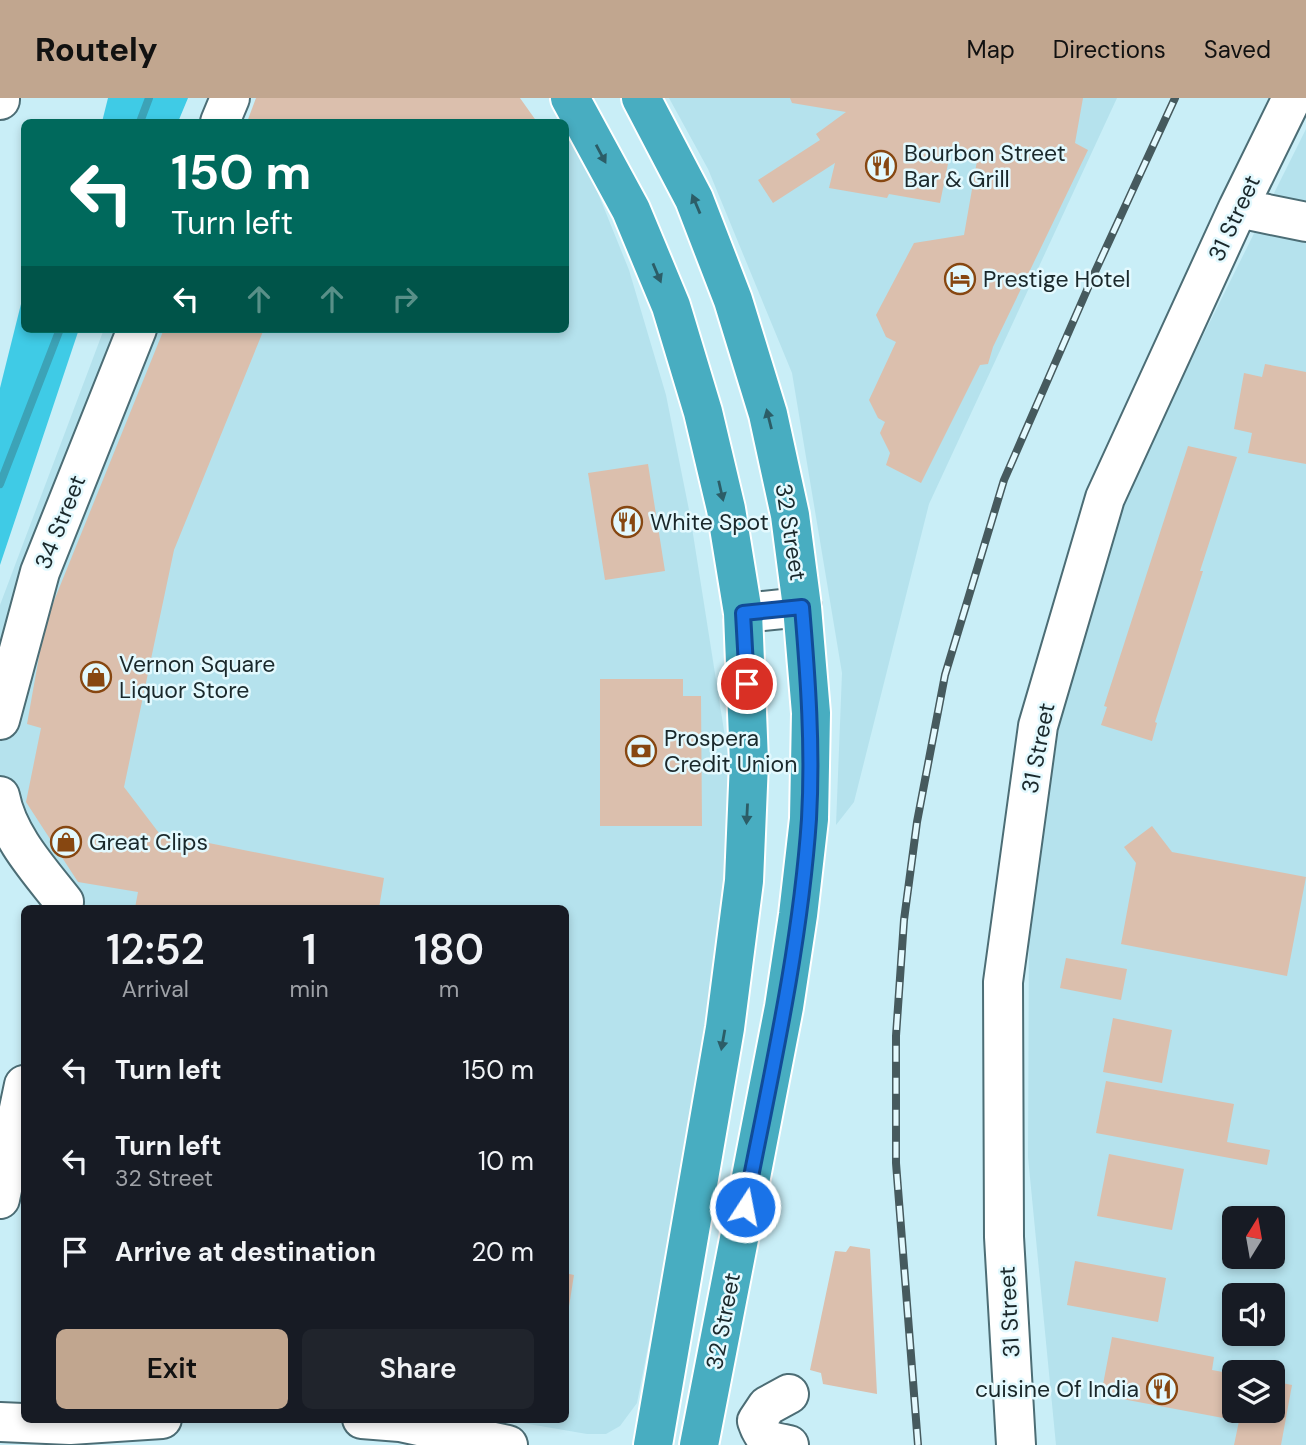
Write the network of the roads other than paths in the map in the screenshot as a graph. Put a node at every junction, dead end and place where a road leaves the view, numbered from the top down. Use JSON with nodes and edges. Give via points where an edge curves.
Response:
{"nodes":[{"id":1,"x":230,"y":98,"type":"edge"},
{"id":2,"x":570,"y":98,"type":"edge"},
{"id":3,"x":640,"y":98,"type":"edge"},
{"id":4,"x":1292,"y":98,"type":"edge"},
{"id":5,"x":221,"y":119,"type":"edge"},
{"id":6,"x":1238,"y":208,"type":"junction"},
{"id":7,"x":1306,"y":222,"type":"edge"},
{"id":8,"x":135,"y":333,"type":"edge"},
{"id":9,"x":802,"y":607,"type":"junction"},
{"id":10,"x":743,"y":613,"type":"junction"},
{"id":11,"x":0,"y":720,"type":"edge"},
{"id":12,"x":0,"y":796,"type":"edge"},
{"id":13,"x":64,"y":905,"type":"edge"},
{"id":14,"x":21,"y":1099,"type":"edge"},
{"id":15,"x":0,"y":1199,"type":"edge"},
{"id":16,"x":789,"y":1394,"type":"dead end"},
{"id":17,"x":0,"y":1422,"type":"edge"},
{"id":18,"x":21,"y":1423,"type":"edge"},
{"id":19,"x":24,"y":1423,"type":"edge"},
{"id":20,"x":101,"y":1423,"type":"edge"},
{"id":21,"x":372,"y":1423,"type":"edge"},
{"id":22,"x":398,"y":1434,"type":"edge"},
{"id":23,"x":508,"y":1445,"type":"edge"},
{"id":24,"x":653,"y":1445,"type":"edge"},
{"id":25,"x":699,"y":1445,"type":"edge"},
{"id":26,"x":789,"y":1445,"type":"edge"},
{"id":27,"x":1016,"y":1445,"type":"edge"}],
"edges":[{"from":1,"to":5,"type":"street"},
{"from":2,"to":10,"type":"highway","name":"32 Street","one_way":true,"via":[[631,210],[671,306],[726,509]]},
{"from":9,"to":3,"type":"highway","name":"32 Street","one_way":true,"via":[[788,502],[737,312],[694,199]]},
{"from":4,"to":6,"type":"street","name":"31 Street"},
{"from":6,"to":7,"type":"street"},
{"from":6,"to":27,"type":"street","name":"31 Street","via":[[1105,498],[1038,726],[1003,982],[1004,1237]]},
{"from":8,"to":11,"type":"street","name":"34 Street","via":[[40,572]]},
{"from":9,"to":10,"type":"street"},
{"from":9,"to":25,"type":"highway","name":"32 Street","via":[[811,713],[809,819],[798,915]]},
{"from":10,"to":24,"type":"highway","name":"32 Street","one_way":true,"via":[[749,762],[744,881],[726,1028]]},
{"from":12,"to":13,"type":"street","via":[[26,854]]},
{"from":14,"to":15,"type":"street"},
{"from":16,"to":26,"type":"street","via":[[766,1406],[757,1421],[768,1441]]},
{"from":17,"to":18,"type":"street"},
{"from":19,"to":20,"type":"street"},
{"from":21,"to":22,"type":"street"},
{"from":22,"to":23,"type":"street"}]}
